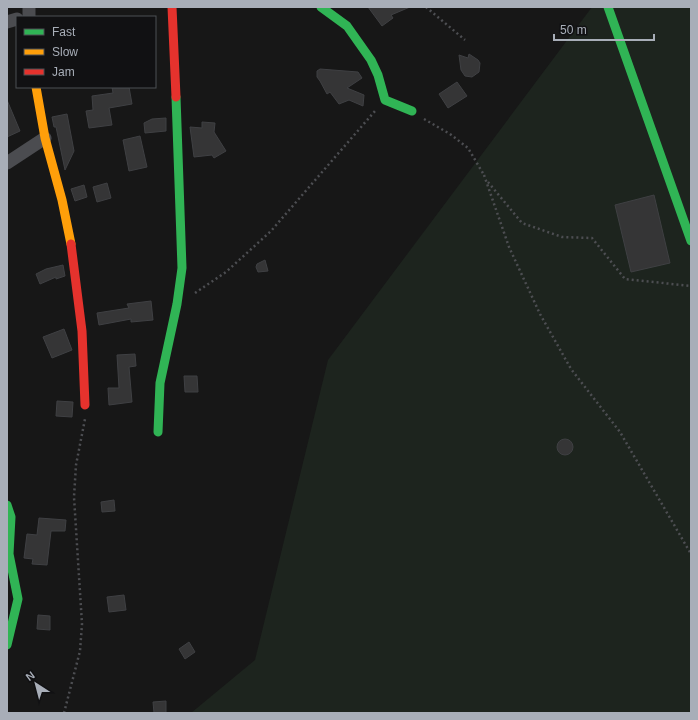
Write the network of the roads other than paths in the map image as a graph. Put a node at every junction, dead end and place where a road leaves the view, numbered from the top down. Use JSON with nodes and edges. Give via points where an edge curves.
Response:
{"nodes":[{"id":1,"x":172,"y":7,"type":"edge"},
{"id":2,"x":321,"y":7,"type":"edge"},
{"id":3,"x":608,"y":7,"type":"edge"},
{"id":4,"x":36,"y":88,"type":"edge"},
{"id":5,"x":412,"y":112,"type":"road end"},
{"id":6,"x":45,"y":138,"type":"junction"},
{"id":7,"x":7,"y":163,"type":"edge"},
{"id":8,"x":691,"y":241,"type":"edge"},
{"id":9,"x":86,"y":405,"type":"road end"},
{"id":10,"x":158,"y":432,"type":"dead end"},
{"id":11,"x":7,"y":505,"type":"edge"},
{"id":12,"x":7,"y":645,"type":"edge"}],
"edges":[{"from":1,"to":10,"type":"street","via":[[182,268],[160,383]]},
{"from":2,"to":5,"type":"street","via":[[347,26],[371,60],[385,100]]},
{"from":3,"to":8,"type":"street"},
{"from":4,"to":6,"type":"street"},
{"from":6,"to":7,"type":"street"},
{"from":6,"to":9,"type":"street","via":[[71,244],[80,307]]},
{"from":11,"to":12,"type":"street","via":[[11,517],[9,554],[18,587],[18,599]]}]}
